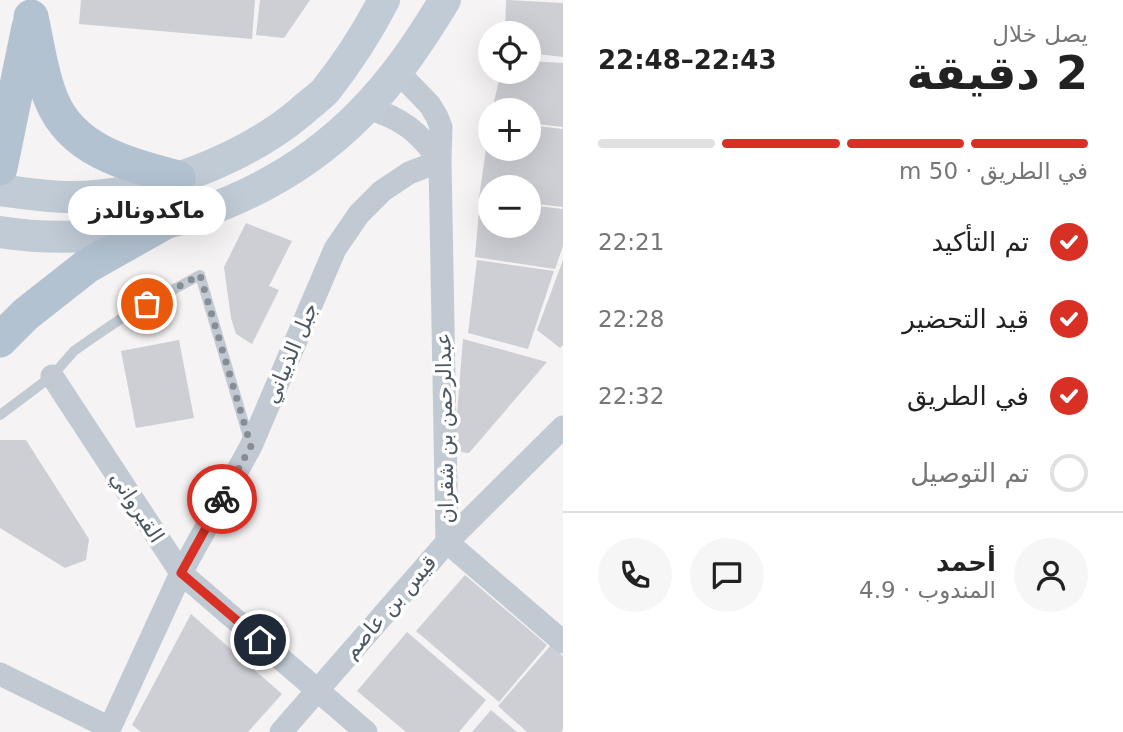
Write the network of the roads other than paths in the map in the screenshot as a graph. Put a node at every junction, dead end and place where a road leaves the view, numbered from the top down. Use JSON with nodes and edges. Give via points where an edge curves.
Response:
{"nodes":[{"id":1,"x":384,"y":0,"type":"edge"},
{"id":2,"x":445,"y":0,"type":"edge"},
{"id":3,"x":31,"y":8,"type":"edge"},
{"id":4,"x":397,"y":71,"type":"junction"},
{"id":5,"x":366,"y":108,"type":"junction"},
{"id":6,"x":440,"y":161,"type":"junction"},
{"id":7,"x":0,"y":167,"type":"edge"},
{"id":8,"x":178,"y":178,"type":"junction"},
{"id":9,"x":0,"y":190,"type":"edge"},
{"id":10,"x":165,"y":222,"type":"junction"},
{"id":11,"x":0,"y":232,"type":"edge"},
{"id":12,"x":0,"y":340,"type":"edge"},
{"id":13,"x":52,"y":376,"type":"junction"},
{"id":14,"x":0,"y":415,"type":"edge"},
{"id":15,"x":563,"y":427,"type":"edge"},
{"id":16,"x":251,"y":446,"type":"junction"},
{"id":17,"x":447,"y":542,"type":"junction"},
{"id":18,"x":181,"y":573,"type":"junction"},
{"id":19,"x":563,"y":642,"type":"edge"},
{"id":20,"x":0,"y":674,"type":"edge"},
{"id":21,"x":318,"y":690,"type":"junction"},
{"id":22,"x":109,"y":730,"type":"edge"},
{"id":23,"x":281,"y":732,"type":"edge"},
{"id":24,"x":366,"y":732,"type":"edge"}],
"edges":[{"from":1,"to":8,"type":"main road","via":[[349,58],[316,99],[257,143]]},
{"from":2,"to":4,"type":"main road"},
{"from":3,"to":7,"type":"main road"},
{"from":3,"to":8,"type":"main road","via":[[51,101],[72,130],[116,160]]},
{"from":4,"to":5,"type":"main road"},
{"from":4,"to":6,"type":"street","name":"عبدالرحمن بن شقران","via":[[437,117]]},
{"from":5,"to":6,"type":"street","via":[[388,113],[408,126]]},
{"from":5,"to":10,"type":"main road","via":[[327,144],[274,180],[217,208]]},
{"from":6,"to":16,"type":"street","name":"جبل الذبياني","via":[[409,173],[382,191],[335,249]]},
{"from":6,"to":17,"type":"street","name":"عبدالرحمن بن شقران"},
{"from":8,"to":9,"type":"main road","via":[[117,193],[70,198]]},
{"from":10,"to":11,"type":"main road","via":[[71,237]]},
{"from":10,"to":12,"type":"main road","via":[[87,266]]},
{"from":13,"to":14,"type":"lane"},
{"from":13,"to":16,"type":"lane","via":[[91,339],[200,275]]},
{"from":13,"to":18,"type":"street","name":"القيرواني"},
{"from":15,"to":17,"type":"street","name":"قيس بن عاصم"},
{"from":16,"to":18,"type":"street","name":"جبل الذبياني"},
{"from":17,"to":19,"type":"street","name":"عبدالرحمن بن شقران"},
{"from":17,"to":21,"type":"street","name":"قيس بن عاصم"},
{"from":18,"to":21,"type":"street","name":"القيرواني"},
{"from":18,"to":22,"type":"street","name":"جبل الذبياني"},
{"from":20,"to":22,"type":"street"},
{"from":21,"to":23,"type":"street","name":"قيس بن عاصم"},
{"from":21,"to":24,"type":"street","name":"القيرواني"}]}
